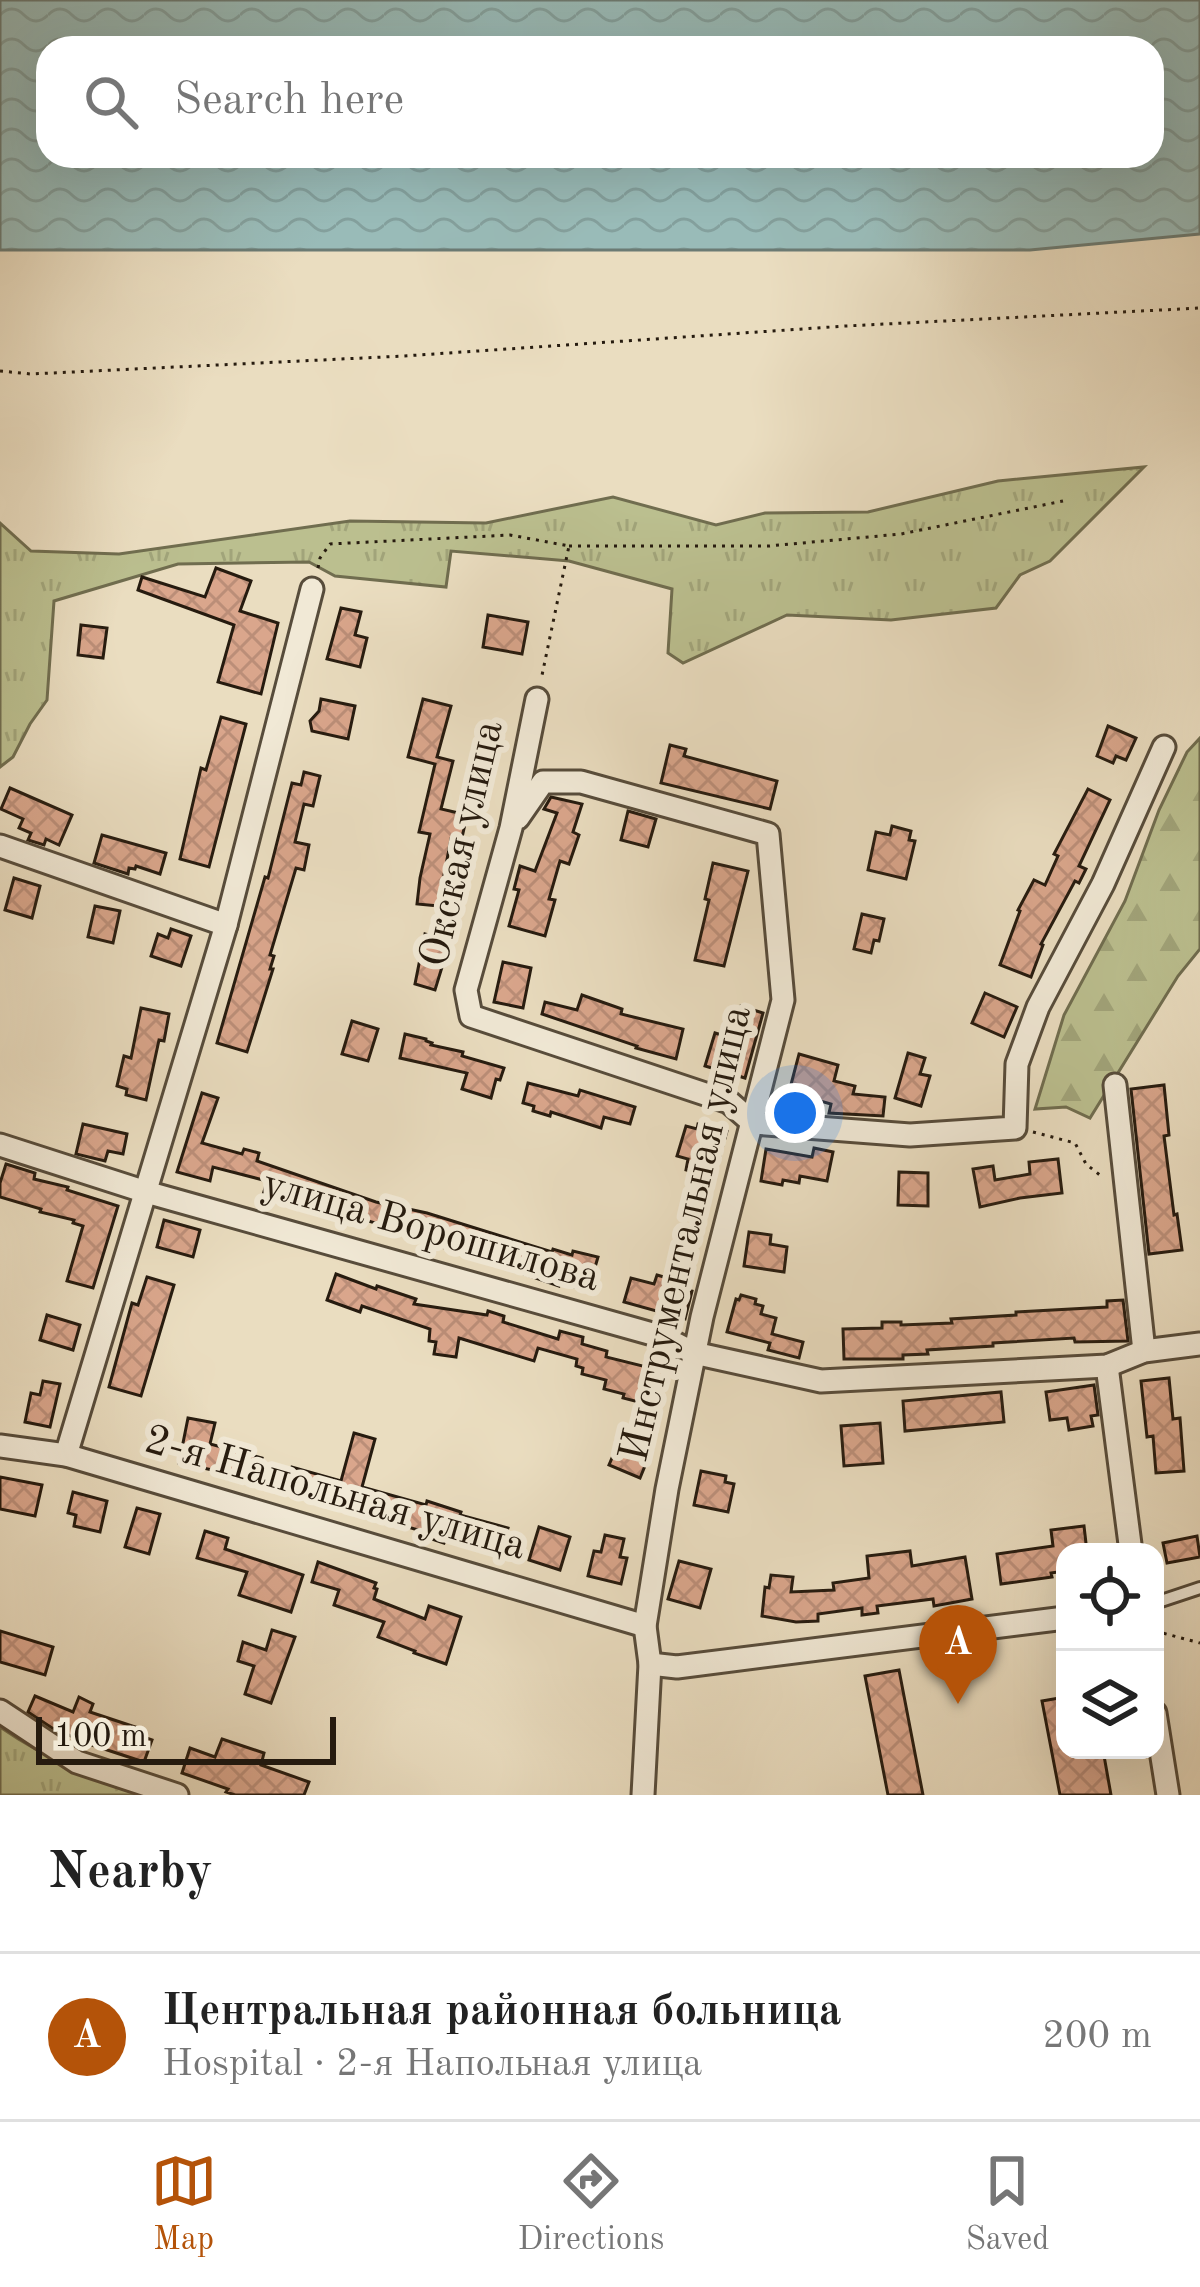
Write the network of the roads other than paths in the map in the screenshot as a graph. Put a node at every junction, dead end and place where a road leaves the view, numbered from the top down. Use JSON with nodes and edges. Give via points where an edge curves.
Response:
{"nodes":[{"id":1,"x":312,"y":590,"type":"road end"},
{"id":2,"x":537,"y":699,"type":"road end"},
{"id":3,"x":1164,"y":747,"type":"dead end"},
{"id":4,"x":512,"y":828,"type":"junction"},
{"id":5,"x":0,"y":846,"type":"edge"},
{"id":6,"x":226,"y":925,"type":"junction"},
{"id":7,"x":1114,"y":1085,"type":"dead end"},
{"id":8,"x":753,"y":1123,"type":"junction"},
{"id":9,"x":0,"y":1145,"type":"edge"},
{"id":10,"x":146,"y":1192,"type":"junction"},
{"id":11,"x":1200,"y":1344,"type":"edge"},
{"id":12,"x":1144,"y":1352,"type":"junction"},
{"id":13,"x":694,"y":1353,"type":"junction"},
{"id":14,"x":1107,"y":1366,"type":"junction"},
{"id":15,"x":0,"y":1446,"type":"edge"},
{"id":16,"x":66,"y":1456,"type":"junction"},
{"id":17,"x":1130,"y":1543,"type":"edge"},
{"id":18,"x":1200,"y":1588,"type":"edge"},
{"id":19,"x":1164,"y":1600,"type":"edge"},
{"id":20,"x":1056,"y":1619,"type":"edge"},
{"id":21,"x":645,"y":1626,"type":"junction"},
{"id":22,"x":650,"y":1664,"type":"junction"},
{"id":23,"x":0,"y":1711,"type":"edge"},
{"id":24,"x":1162,"y":1759,"type":"edge"},
{"id":25,"x":177,"y":1795,"type":"edge"},
{"id":26,"x":643,"y":1795,"type":"edge"},
{"id":27,"x":1168,"y":1795,"type":"edge"}],
"edges":[{"from":1,"to":6,"type":"street"},
{"from":2,"to":4,"type":"street","name":"Окская улица"},
{"from":3,"to":8,"type":"street","name":"Окская улица","via":[[1039,1007],[1017,1064],[1015,1128],[910,1135]]},
{"from":4,"to":8,"type":"street","name":"Окская улица","via":[[466,990],[472,1016],[729,1102]]},
{"from":4,"to":8,"type":"street","name":"Инструментальная улица","via":[[543,782],[581,782],[769,834],[783,1000]]},
{"from":5,"to":6,"type":"street"},
{"from":6,"to":10,"type":"street"},
{"from":7,"to":12,"type":"street"},
{"from":8,"to":13,"type":"street","name":"Инструментальная улица"},
{"from":9,"to":10,"type":"street","name":"улица Ворошилова"},
{"from":10,"to":13,"type":"street","name":"улица Ворошилова","via":[[663,1337]]},
{"from":10,"to":16,"type":"street"},
{"from":11,"to":12,"type":"street","name":"улица Ворошилова"},
{"from":12,"to":14,"type":"street","name":"улица Ворошилова"},
{"from":13,"to":14,"type":"street","name":"улица Ворошилова","via":[[821,1381]]},
{"from":13,"to":21,"type":"street","name":"Инструментальная улица"},
{"from":14,"to":17,"type":"street"},
{"from":15,"to":16,"type":"street","name":"2-я Напольная улица"},
{"from":16,"to":21,"type":"street","name":"2-я Напольная улица"},
{"from":18,"to":19,"type":"lane"},
{"from":20,"to":22,"type":"street"},
{"from":21,"to":22,"type":"street","name":"Инструментальная улица"},
{"from":22,"to":26,"type":"street","name":"Инструментальная улица"},
{"from":23,"to":25,"type":"street","via":[[77,1762]]},
{"from":24,"to":27,"type":"street"}]}
